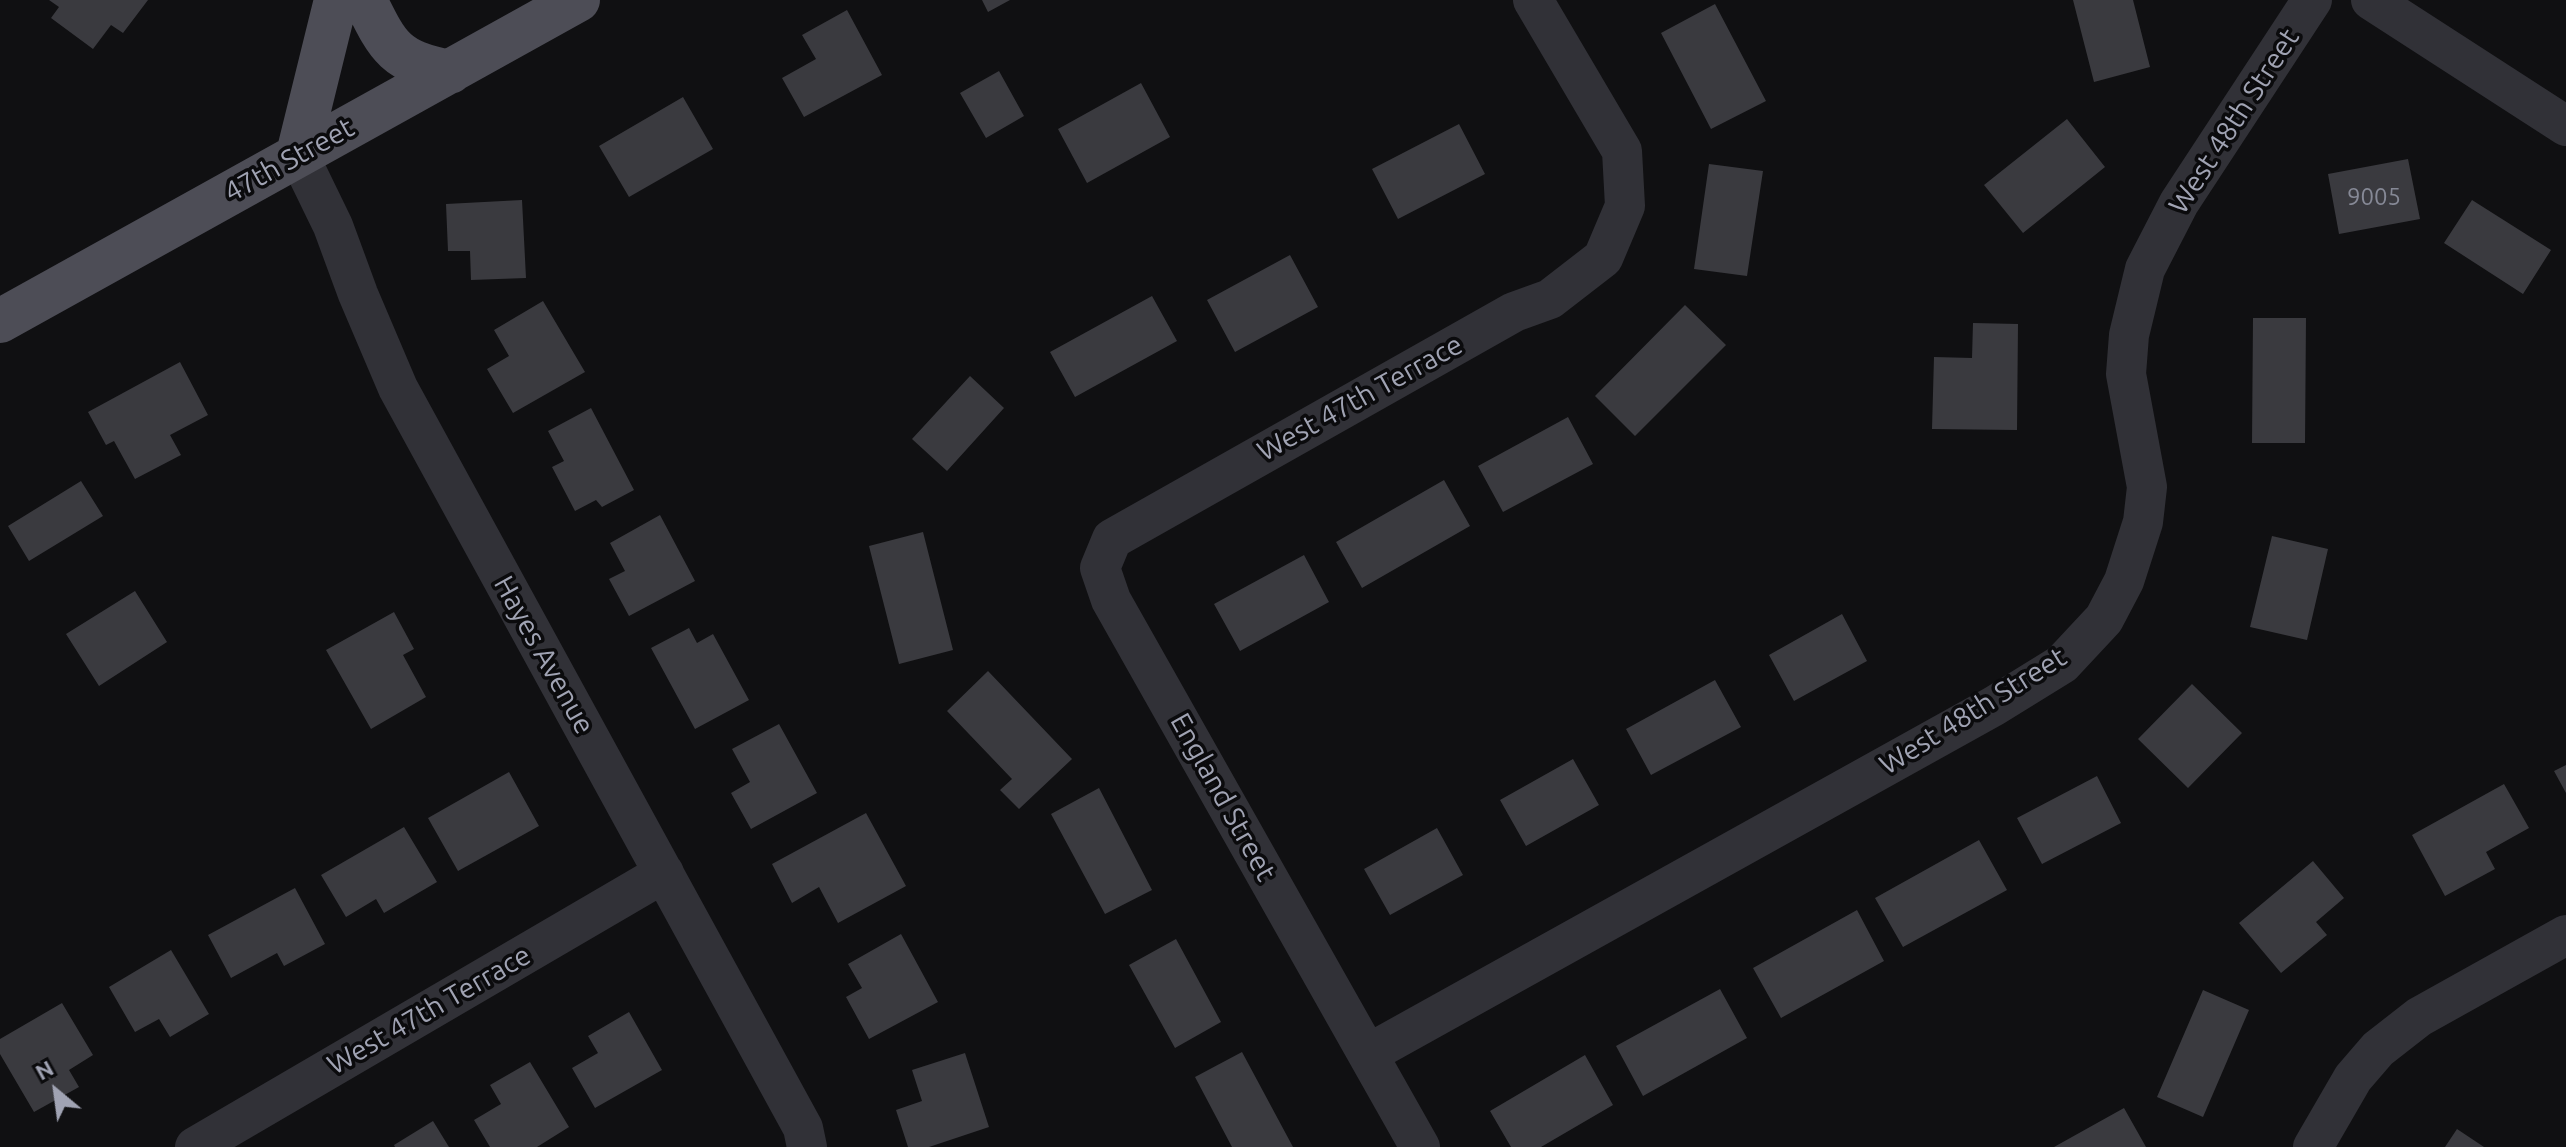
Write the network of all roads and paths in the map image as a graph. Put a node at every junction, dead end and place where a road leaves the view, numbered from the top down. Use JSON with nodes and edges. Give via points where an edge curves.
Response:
{"nodes":[{"id":1,"x":336,"y":0,"type":"edge"},
{"id":2,"x":365,"y":0,"type":"edge"},
{"id":3,"x":578,"y":0,"type":"edge"},
{"id":4,"x":1533,"y":0,"type":"edge"},
{"id":5,"x":2312,"y":0,"type":"edge"},
{"id":6,"x":2371,"y":0,"type":"edge"},
{"id":7,"x":450,"y":72,"type":"junction"},
{"id":8,"x":2566,"y":126,"type":"edge"},
{"id":9,"x":298,"y":154,"type":"junction"},
{"id":10,"x":0,"y":321,"type":"edge"},
{"id":11,"x":1207,"y":485,"type":"joint"},
{"id":12,"x":664,"y":873,"type":"junction"},
{"id":13,"x":2566,"y":935,"type":"edge"},
{"id":14,"x":1368,"y":1054,"type":"junction"},
{"id":15,"x":195,"y":1147,"type":"edge"},
{"id":16,"x":807,"y":1147,"type":"edge"},
{"id":17,"x":1420,"y":1147,"type":"edge"},
{"id":18,"x":2313,"y":1147,"type":"edge"}],
"edges":[{"from":1,"to":9,"type":"main road"},
{"from":2,"to":7,"type":"main road","via":[[381,32],[403,58]]},
{"from":3,"to":7,"type":"main road","name":"47th Street"},
{"from":4,"to":11,"type":"street","name":"West 47th Terrace","via":[[1622,151],[1625,206],[1603,258],[1550,299],[1514,312]]},
{"from":5,"to":14,"type":"street","name":"West 48th Street","via":[[2179,203],[2145,269],[2126,374],[2147,487],[2143,522],[2124,581],[2104,619],[2062,664],[1994,706]]},
{"from":6,"to":8,"type":"street"},
{"from":7,"to":9,"type":"main road","name":"47th Street"},
{"from":9,"to":10,"type":"main road","name":"47th Street"},
{"from":9,"to":12,"type":"street","name":"Hayes Avenue","via":[[398,388]]},
{"from":11,"to":14,"type":"street","name":"England Street","via":[[1112,539],[1100,568],[1111,600]]},
{"from":12,"to":15,"type":"street","name":"West 47th Terrace"},
{"from":12,"to":16,"type":"street","name":"Hayes Avenue","via":[[803,1128]]},
{"from":13,"to":18,"type":"street","via":[[2419,1017],[2378,1049],[2353,1078]]},
{"from":14,"to":17,"type":"street","name":"England Street"}]}
